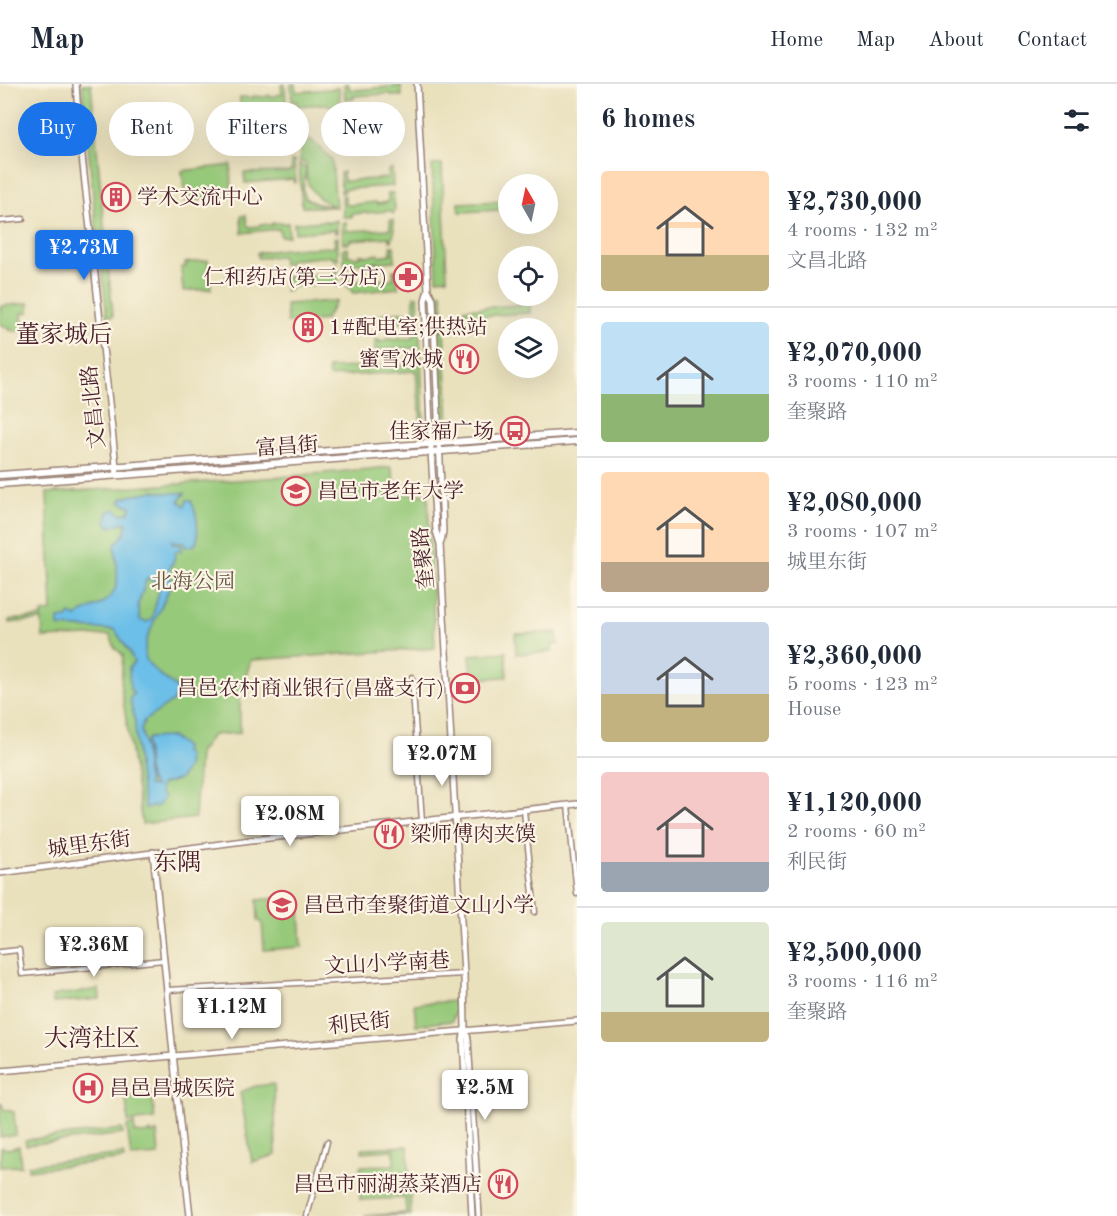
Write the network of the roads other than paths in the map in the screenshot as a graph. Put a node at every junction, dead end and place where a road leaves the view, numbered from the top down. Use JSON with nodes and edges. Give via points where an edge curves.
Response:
{"nodes":[{"id":1,"x":76,"y":84,"type":"edge"},
{"id":2,"x":417,"y":84,"type":"edge"},
{"id":3,"x":23,"y":219,"type":"dead end"},
{"id":4,"x":0,"y":221,"type":"edge"},
{"id":5,"x":428,"y":290,"type":"junction"},
{"id":6,"x":577,"y":433,"type":"edge"},
{"id":7,"x":577,"y":441,"type":"edge"},
{"id":8,"x":440,"y":443,"type":"junction"},
{"id":9,"x":431,"y":444,"type":"junction"},
{"id":10,"x":431,"y":452,"type":"junction"},
{"id":11,"x":440,"y":452,"type":"junction"},
{"id":12,"x":116,"y":467,"type":"junction"},
{"id":13,"x":0,"y":475,"type":"edge"},
{"id":14,"x":117,"y":475,"type":"junction"},
{"id":15,"x":0,"y":484,"type":"edge"},
{"id":16,"x":441,"y":544,"type":"junction"},
{"id":17,"x":412,"y":678,"type":"dead end"},
{"id":18,"x":577,"y":804,"type":"edge"},
{"id":19,"x":568,"y":805,"type":"junction"},
{"id":20,"x":524,"y":811,"type":"junction"},
{"id":21,"x":456,"y":817,"type":"junction"},
{"id":22,"x":422,"y":821,"type":"junction"},
{"id":23,"x":153,"y":852,"type":"junction"},
{"id":24,"x":0,"y":873,"type":"edge"},
{"id":25,"x":577,"y":894,"type":"edge"},
{"id":26,"x":535,"y":912,"type":"dead end"},
{"id":27,"x":0,"y":952,"type":"edge"},
{"id":28,"x":165,"y":960,"type":"junction"},
{"id":29,"x":464,"y":974,"type":"junction"},
{"id":30,"x":168,"y":990,"type":"junction"},
{"id":31,"x":577,"y":1021,"type":"edge"},
{"id":32,"x":465,"y":1029,"type":"junction"},
{"id":33,"x":173,"y":1056,"type":"junction"},
{"id":34,"x":0,"y":1071,"type":"edge"},
{"id":35,"x":327,"y":1142,"type":"dead end"},
{"id":36,"x":190,"y":1216,"type":"edge"},
{"id":37,"x":307,"y":1216,"type":"edge"},
{"id":38,"x":472,"y":1216,"type":"edge"},
{"id":39,"x":479,"y":1216,"type":"edge"}],
"edges":[{"from":1,"to":12,"type":"street","name":"文昌北路"},
{"from":2,"to":5,"type":"street","name":"奎聚路"},
{"from":3,"to":4,"type":"street"},
{"from":5,"to":8,"type":"street","via":[[433,299]]},
{"from":5,"to":9,"type":"street","name":"奎聚路","via":[[425,300]]},
{"from":6,"to":8,"type":"main road","name":"富昌街"},
{"from":7,"to":11,"type":"main road","name":"富昌街"},
{"from":8,"to":9,"type":"main road","name":"富昌街"},
{"from":8,"to":11,"type":"street"},
{"from":9,"to":10,"type":"street","name":"奎聚路"},
{"from":9,"to":12,"type":"main road","name":"富昌街"},
{"from":10,"to":11,"type":"main road","name":"富昌街"},
{"from":10,"to":14,"type":"main road","name":"富昌街"},
{"from":10,"to":16,"type":"street","name":"奎聚路","via":[[436,531]]},
{"from":11,"to":16,"type":"street"},
{"from":12,"to":13,"type":"main road","name":"富昌街"},
{"from":12,"to":14,"type":"street","name":"文昌北路"},
{"from":14,"to":15,"type":"main road","name":"富昌街"},
{"from":16,"to":21,"type":"street","name":"奎聚路"},
{"from":17,"to":22,"type":"street"},
{"from":18,"to":19,"type":"street","name":"城里东街"},
{"from":19,"to":20,"type":"street","name":"城里东街"},
{"from":19,"to":25,"type":"street"},
{"from":20,"to":21,"type":"street","name":"城里东街"},
{"from":20,"to":26,"type":"street"},
{"from":21,"to":22,"type":"street","name":"城里东街"},
{"from":21,"to":29,"type":"street","name":"奎聚路"},
{"from":22,"to":23,"type":"street","name":"城里东街"},
{"from":23,"to":24,"type":"street","name":"城里东街"},
{"from":23,"to":28,"type":"street"},
{"from":27,"to":28,"type":"street","via":[[19,950],[21,974]]},
{"from":28,"to":30,"type":"street"},
{"from":29,"to":30,"type":"street","name":"文山小学南巷"},
{"from":29,"to":32,"type":"street","name":"奎聚路"},
{"from":30,"to":33,"type":"street"},
{"from":31,"to":32,"type":"street","name":"利民街"},
{"from":32,"to":33,"type":"street","name":"利民街"},
{"from":32,"to":38,"type":"street","name":"奎聚路"},
{"from":32,"to":39,"type":"street","name":"奎聚路"},
{"from":33,"to":34,"type":"street","name":"利民街"},
{"from":33,"to":36,"type":"street"},
{"from":35,"to":37,"type":"street"}]}
